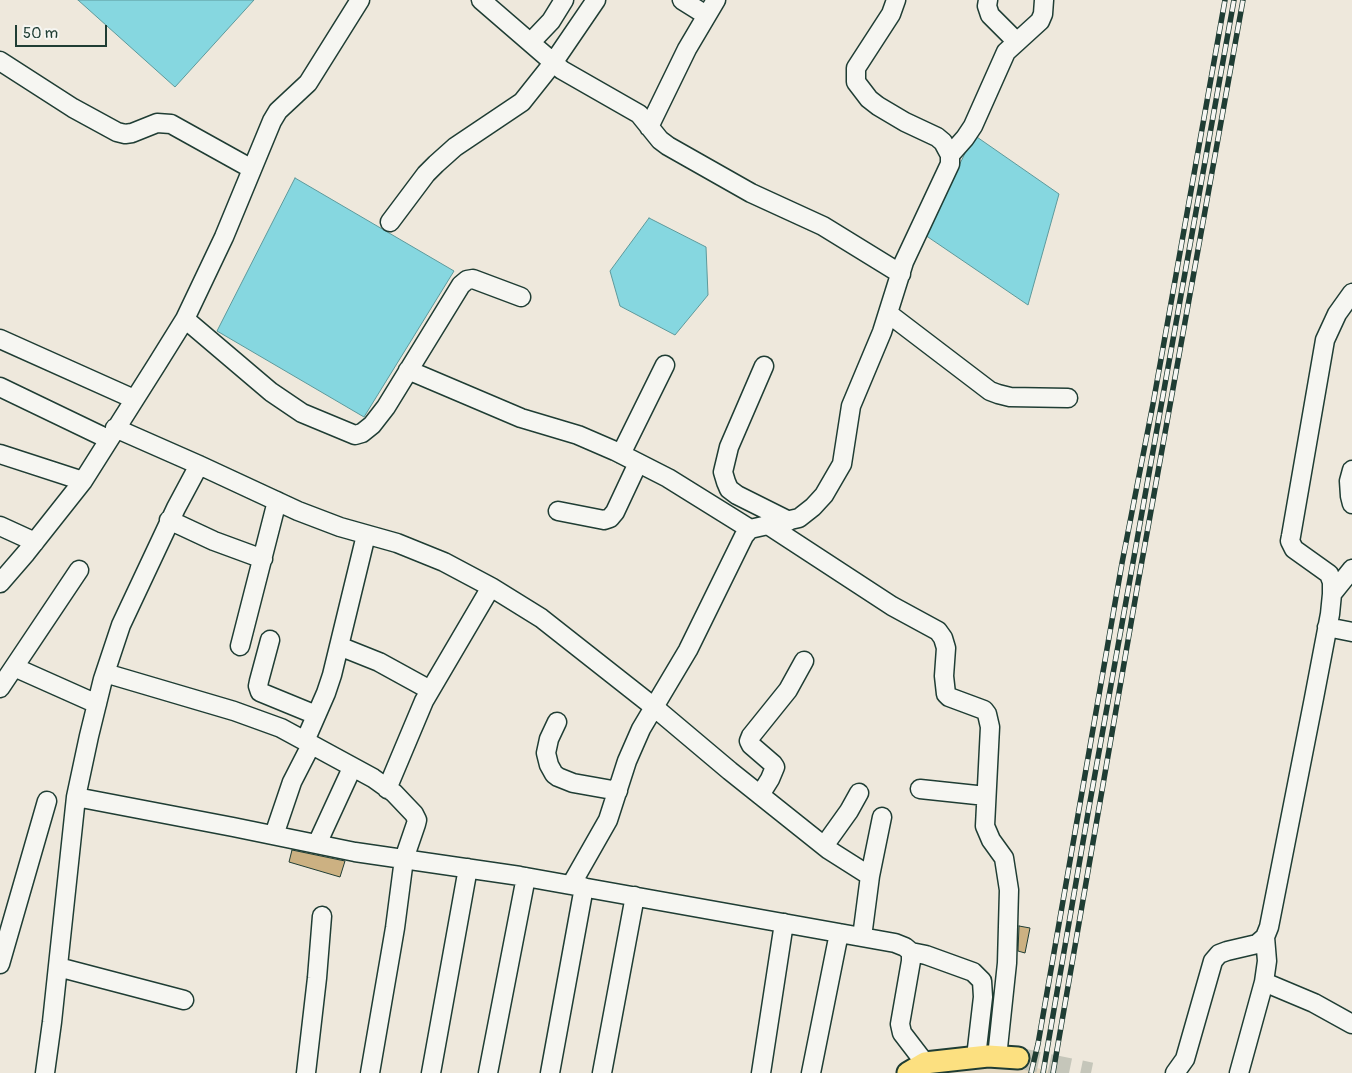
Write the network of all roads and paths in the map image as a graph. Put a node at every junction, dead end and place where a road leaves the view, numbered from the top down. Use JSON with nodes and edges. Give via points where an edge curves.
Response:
{"nodes":[{"id":1,"x":360,"y":0,"type":"edge"},
{"id":2,"x":480,"y":0,"type":"edge"},
{"id":3,"x":564,"y":0,"type":"edge"},
{"id":4,"x":596,"y":0,"type":"edge"},
{"id":5,"x":682,"y":0,"type":"edge"},
{"id":6,"x":896,"y":0,"type":"edge"},
{"id":7,"x":988,"y":0,"type":"edge"},
{"id":8,"x":1044,"y":0,"type":"edge"},
{"id":9,"x":711,"y":7,"type":"edge"},
{"id":10,"x":531,"y":42,"type":"junction"},
{"id":11,"x":1016,"y":42,"type":"junction"},
{"id":12,"x":0,"y":61,"type":"edge"},
{"id":13,"x":553,"y":64,"type":"junction"},
{"id":14,"x":649,"y":126,"type":"junction"},
{"id":15,"x":950,"y":155,"type":"junction"},
{"id":16,"x":252,"y":169,"type":"junction"},
{"id":17,"x":390,"y":222,"type":"dead end"},
{"id":18,"x":901,"y":274,"type":"junction"},
{"id":19,"x":1352,"y":293,"type":"edge"},
{"id":20,"x":521,"y":297,"type":"dead end"},
{"id":21,"x":889,"y":314,"type":"junction"},
{"id":22,"x":185,"y":319,"type":"junction"},
{"id":23,"x":0,"y":339,"type":"edge"},
{"id":24,"x":664,"y":365,"type":"dead end"},
{"id":25,"x":764,"y":366,"type":"dead end"},
{"id":26,"x":408,"y":370,"type":"junction"},
{"id":27,"x":0,"y":387,"type":"edge"},
{"id":28,"x":1068,"y":398,"type":"dead end"},
{"id":29,"x":134,"y":399,"type":"junction"},
{"id":30,"x":112,"y":434,"type":"junction"},
{"id":31,"x":0,"y":454,"type":"edge"},
{"id":32,"x":621,"y":454,"type":"junction"},
{"id":33,"x":638,"y":463,"type":"junction"},
{"id":34,"x":199,"y":465,"type":"junction"},
{"id":35,"x":1352,"y":470,"type":"edge"},
{"id":36,"x":83,"y":481,"type":"junction"},
{"id":37,"x":277,"y":502,"type":"junction"},
{"id":38,"x":1352,"y":504,"type":"edge"},
{"id":39,"x":558,"y":511,"type":"dead end"},
{"id":40,"x":170,"y":520,"type":"junction"},
{"id":41,"x":789,"y":521,"type":"junction"},
{"id":42,"x":0,"y":526,"type":"edge"},
{"id":43,"x":768,"y":526,"type":"junction"},
{"id":44,"x":750,"y":529,"type":"junction"},
{"id":45,"x":366,"y":535,"type":"junction"},
{"id":46,"x":35,"y":542,"type":"junction"},
{"id":47,"x":262,"y":559,"type":"junction"},
{"id":48,"x":79,"y":570,"type":"dead end"},
{"id":49,"x":1352,"y":570,"type":"edge"},
{"id":50,"x":0,"y":583,"type":"edge"},
{"id":51,"x":492,"y":587,"type":"junction"},
{"id":52,"x":1332,"y":594,"type":"junction"},
{"id":53,"x":1327,"y":627,"type":"junction"},
{"id":54,"x":1352,"y":632,"type":"edge"},
{"id":55,"x":270,"y":640,"type":"dead end"},
{"id":56,"x":240,"y":646,"type":"dead end"},
{"id":57,"x":339,"y":646,"type":"junction"},
{"id":58,"x":804,"y":661,"type":"dead end"},
{"id":59,"x":14,"y":667,"type":"junction"},
{"id":60,"x":106,"y":673,"type":"junction"},
{"id":61,"x":0,"y":688,"type":"edge"},
{"id":62,"x":430,"y":690,"type":"junction"},
{"id":63,"x":97,"y":704,"type":"junction"},
{"id":64,"x":654,"y":707,"type":"junction"},
{"id":65,"x":316,"y":715,"type":"junction"},
{"id":66,"x":557,"y":722,"type":"dead end"},
{"id":67,"x":308,"y":743,"type":"junction"},
{"id":68,"x":352,"y":768,"type":"junction"},
{"id":69,"x":388,"y":789,"type":"junction"},
{"id":70,"x":920,"y":789,"type":"dead end"},
{"id":71,"x":618,"y":791,"type":"junction"},
{"id":72,"x":859,"y":793,"type":"dead end"},
{"id":73,"x":760,"y":794,"type":"junction"},
{"id":74,"x":986,"y":796,"type":"junction"},
{"id":75,"x":76,"y":797,"type":"junction"},
{"id":76,"x":47,"y":802,"type":"dead end"},
{"id":77,"x":882,"y":818,"type":"dead end"},
{"id":78,"x":274,"y":835,"type":"junction"},
{"id":79,"x":317,"y":844,"type":"junction"},
{"id":80,"x":824,"y":846,"type":"junction"},
{"id":81,"x":404,"y":859,"type":"junction"},
{"id":82,"x":468,"y":868,"type":"junction"},
{"id":83,"x":870,"y":876,"type":"junction"},
{"id":84,"x":526,"y":877,"type":"junction"},
{"id":85,"x":577,"y":886,"type":"junction"},
{"id":86,"x":635,"y":896,"type":"junction"},
{"id":87,"x":322,"y":916,"type":"dead end"},
{"id":88,"x":784,"y":923,"type":"junction"},
{"id":89,"x":839,"y":933,"type":"junction"},
{"id":90,"x":862,"y":937,"type":"junction"},
{"id":91,"x":1265,"y":937,"type":"junction"},
{"id":92,"x":911,"y":952,"type":"junction"},
{"id":93,"x":0,"y":964,"type":"edge"},
{"id":94,"x":58,"y":966,"type":"junction"},
{"id":95,"x":1264,"y":982,"type":"junction"},
{"id":96,"x":184,"y":1000,"type":"dead end"},
{"id":97,"x":1352,"y":1024,"type":"edge"},
{"id":98,"x":976,"y":1057,"type":"junction"},
{"id":99,"x":1008,"y":1057,"type":"joint"},
{"id":100,"x":916,"y":1068,"type":"edge"},
{"id":101,"x":1184,"y":1068,"type":"edge"},
{"id":102,"x":45,"y":1073,"type":"edge"},
{"id":103,"x":306,"y":1073,"type":"edge"},
{"id":104,"x":370,"y":1073,"type":"edge"},
{"id":105,"x":431,"y":1073,"type":"edge"},
{"id":106,"x":488,"y":1073,"type":"edge"},
{"id":107,"x":550,"y":1073,"type":"edge"},
{"id":108,"x":602,"y":1073,"type":"edge"},
{"id":109,"x":761,"y":1073,"type":"edge"},
{"id":110,"x":811,"y":1073,"type":"edge"},
{"id":111,"x":1239,"y":1073,"type":"edge"}],
"edges":[{"from":1,"to":16,"type":"street","via":[[308,83],[278,111]]},
{"from":2,"to":10,"type":"street"},
{"from":3,"to":10,"type":"street","via":[[551,21]]},
{"from":4,"to":13,"type":"street"},
{"from":5,"to":9,"type":"street"},
{"from":6,"to":15,"type":"street","via":[[891,14],[856,68],[856,82],[882,109],[937,137]]},
{"from":7,"to":11,"type":"street","via":[[987,6],[994,21]]},
{"from":8,"to":11,"type":"street","via":[[1040,21]]},
{"from":9,"to":14,"type":"street"},
{"from":10,"to":13,"type":"street"},
{"from":11,"to":15,"type":"street","via":[[997,68],[973,126]]},
{"from":12,"to":16,"type":"street","via":[[117,132],[126,134],[157,123],[171,124]]},
{"from":13,"to":14,"type":"street","via":[[639,114]]},
{"from":13,"to":17,"type":"street","via":[[522,102],[455,147],[436,164]]},
{"from":14,"to":18,"type":"street","via":[[660,140],[692,161],[823,226]]},
{"from":15,"to":18,"type":"street","via":[[947,174]]},
{"from":16,"to":22,"type":"street"},
{"from":18,"to":21,"type":"street"},
{"from":19,"to":52,"type":"street","via":[[1337,314],[1325,340],[1290,541],[1294,549],[1328,574]]},
{"from":20,"to":26,"type":"street","via":[[473,279],[466,280]]},
{"from":21,"to":28,"type":"street","via":[[990,391],[1010,397]]},
{"from":21,"to":41,"type":"street","via":[[851,406],[842,464],[813,507]]},
{"from":22,"to":26,"type":"street","via":[[271,392],[302,413],[355,435],[372,425]]},
{"from":22,"to":29,"type":"street"},
{"from":23,"to":29,"type":"street"},
{"from":24,"to":32,"type":"street"},
{"from":25,"to":41,"type":"street","via":[[729,447],[723,472],[730,489],[737,495]]},
{"from":26,"to":32,"type":"street","via":[[521,418],[578,435]]},
{"from":27,"to":30,"type":"street"},
{"from":29,"to":30,"type":"street"},
{"from":30,"to":34,"type":"street"},
{"from":30,"to":36,"type":"street"},
{"from":31,"to":36,"type":"street"},
{"from":32,"to":33,"type":"street"},
{"from":33,"to":39,"type":"street","via":[[610,518],[604,520]]},
{"from":33,"to":44,"type":"street"},
{"from":34,"to":37,"type":"street"},
{"from":34,"to":40,"type":"street"},
{"from":35,"to":38,"type":"street","via":[[1349,481]]},
{"from":36,"to":46,"type":"street"},
{"from":37,"to":45,"type":"street"},
{"from":37,"to":47,"type":"street"},
{"from":40,"to":47,"type":"street"},
{"from":40,"to":60,"type":"street","via":[[121,625]]},
{"from":41,"to":43,"type":"street"},
{"from":42,"to":46,"type":"street"},
{"from":43,"to":44,"type":"street"},
{"from":43,"to":74,"type":"street","via":[[892,606],[938,631],[944,638],[946,694],[984,710],[989,719]]},
{"from":44,"to":64,"type":"street","via":[[739,544],[688,650]]},
{"from":45,"to":51,"type":"street","via":[[444,562]]},
{"from":45,"to":57,"type":"street"},
{"from":46,"to":50,"type":"street"},
{"from":47,"to":56,"type":"street"},
{"from":48,"to":59,"type":"street"},
{"from":49,"to":52,"type":"street"},
{"from":51,"to":62,"type":"street"},
{"from":51,"to":64,"type":"street","via":[[541,618]]},
{"from":52,"to":53,"type":"street"},
{"from":53,"to":54,"type":"street"},
{"from":53,"to":91,"type":"street"},
{"from":55,"to":65,"type":"street","via":[[258,686],[260,692]]},
{"from":57,"to":62,"type":"street","via":[[379,662]]},
{"from":57,"to":65,"type":"street","via":[[329,684]]},
{"from":58,"to":73,"type":"street","via":[[788,690],[749,740],[775,767]]},
{"from":59,"to":61,"type":"street"},
{"from":59,"to":63,"type":"street"},
{"from":60,"to":63,"type":"street"},
{"from":60,"to":67,"type":"street","via":[[254,717]]},
{"from":62,"to":69,"type":"street"},
{"from":63,"to":75,"type":"street"},
{"from":64,"to":71,"type":"street","via":[[627,761]]},
{"from":64,"to":73,"type":"street"},
{"from":65,"to":67,"type":"street"},
{"from":66,"to":71,"type":"street","via":[[546,753],[554,774],[574,784]]},
{"from":67,"to":68,"type":"street"},
{"from":67,"to":78,"type":"street"},
{"from":68,"to":69,"type":"street"},
{"from":68,"to":79,"type":"street"},
{"from":69,"to":81,"type":"street","via":[[417,820]]},
{"from":70,"to":74,"type":"street"},
{"from":71,"to":85,"type":"street"},
{"from":72,"to":80,"type":"street"},
{"from":73,"to":80,"type":"street"},
{"from":74,"to":99,"type":"street","via":[[985,826],[1004,858],[1009,890]]},
{"from":75,"to":78,"type":"street"},
{"from":75,"to":94,"type":"street"},
{"from":76,"to":93,"type":"street"},
{"from":77,"to":83,"type":"street"},
{"from":78,"to":79,"type":"street"},
{"from":79,"to":81,"type":"street"},
{"from":80,"to":83,"type":"street"},
{"from":81,"to":82,"type":"street"},
{"from":81,"to":104,"type":"street"},
{"from":82,"to":84,"type":"street"},
{"from":82,"to":105,"type":"street"},
{"from":83,"to":90,"type":"street"},
{"from":84,"to":85,"type":"street"},
{"from":84,"to":106,"type":"street"},
{"from":85,"to":86,"type":"street"},
{"from":85,"to":107,"type":"street"},
{"from":86,"to":88,"type":"street"},
{"from":86,"to":108,"type":"street"},
{"from":87,"to":103,"type":"street"},
{"from":88,"to":89,"type":"street"},
{"from":88,"to":109,"type":"street"},
{"from":89,"to":90,"type":"street"},
{"from":89,"to":110,"type":"street"},
{"from":90,"to":92,"type":"street","via":[[895,943]]},
{"from":91,"to":95,"type":"street","via":[[1267,961]]},
{"from":91,"to":101,"type":"street","via":[[1257,944],[1219,954],[1213,961]]},
{"from":92,"to":98,"type":"street","via":[[973,972],[982,981]]},
{"from":92,"to":100,"type":"street","via":[[900,1024]]},
{"from":94,"to":96,"type":"street"},
{"from":94,"to":102,"type":"street"},
{"from":95,"to":97,"type":"street","via":[[1314,1003]]},
{"from":95,"to":111,"type":"street"},
{"from":98,"to":99,"type":"main road"},
{"from":98,"to":100,"type":"main road"}]}
